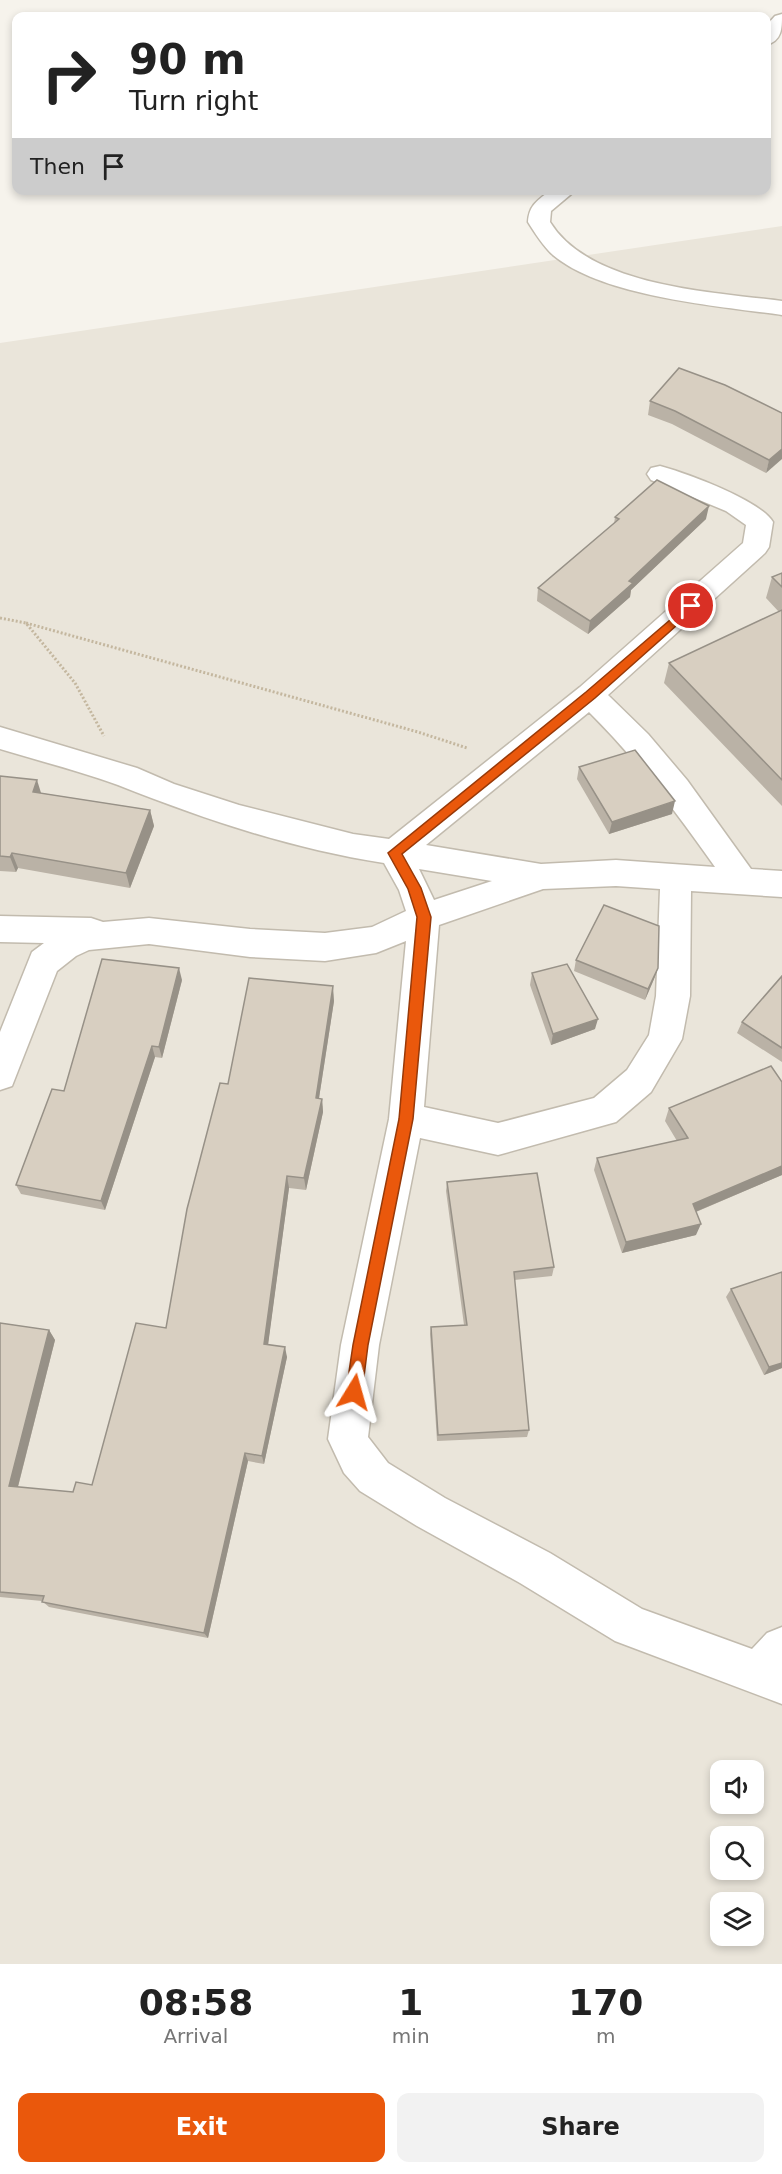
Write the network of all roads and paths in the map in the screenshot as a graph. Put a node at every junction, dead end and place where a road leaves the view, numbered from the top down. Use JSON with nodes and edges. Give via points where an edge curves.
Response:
{"nodes":[{"id":1,"x":782,"y":20,"type":"edge"},
{"id":2,"x":771,"y":33,"type":"edge"},
{"id":3,"x":559,"y":195,"type":"edge"},
{"id":4,"x":782,"y":308,"type":"edge"},
{"id":5,"x":660,"y":474,"type":"dead end"},
{"id":6,"x":0,"y":618,"type":"edge"},
{"id":7,"x":26,"y":623,"type":"junction"},
{"id":8,"x":590,"y":695,"type":"junction"},
{"id":9,"x":0,"y":738,"type":"edge"},
{"id":10,"x":506,"y":761,"type":"junction"},
{"id":11,"x":126,"y":776,"type":"junction"},
{"id":12,"x":394,"y":853,"type":"junction"},
{"id":13,"x":543,"y":876,"type":"junction"},
{"id":14,"x":676,"y":876,"type":"junction"},
{"id":15,"x":742,"y":880,"type":"junction"},
{"id":16,"x":782,"y":884,"type":"edge"},
{"id":17,"x":424,"y":917,"type":"junction"},
{"id":18,"x":0,"y":929,"type":"edge"},
{"id":19,"x":149,"y":931,"type":"junction"},
{"id":20,"x":0,"y":1075,"type":"edge"},
{"id":21,"x":406,"y":1119,"type":"junction"},
{"id":22,"x":774,"y":1668,"type":"edge"}],
"edges":[{"from":1,"to":2,"type":"street"},
{"from":3,"to":4,"type":"street","via":[[540,209],[539,222],[562,251],[592,267],[660,288]]},
{"from":5,"to":8,"type":"street","via":[[735,505],[760,522],[756,547]]},
{"from":6,"to":7,"type":"path"},
{"from":7,"to":10,"type":"path","via":[[418,732]]},
{"from":7,"to":11,"type":"path","via":[[75,683]]},
{"from":8,"to":10,"type":"street"},
{"from":8,"to":15,"type":"street","via":[[638,742],[676,788]]},
{"from":9,"to":11,"type":"street"},
{"from":10,"to":12,"type":"street"},
{"from":11,"to":12,"type":"street","via":[[238,818]]},
{"from":12,"to":13,"type":"street"},
{"from":12,"to":17,"type":"street","via":[[414,888]]},
{"from":13,"to":14,"type":"street"},
{"from":13,"to":17,"type":"street"},
{"from":14,"to":15,"type":"street"},
{"from":14,"to":21,"type":"street","via":[[673,996],[665,1039],[639,1081],[603,1111],[498,1139]]},
{"from":15,"to":16,"type":"street"},
{"from":17,"to":19,"type":"street","via":[[376,940],[325,947],[250,944]]},
{"from":17,"to":21,"type":"street"},
{"from":18,"to":19,"type":"street"},
{"from":19,"to":20,"type":"street","via":[[86,937],[65,946],[44,962]]},
{"from":21,"to":22,"type":"street","via":[[360,1345],[348,1439],[357,1459],[374,1477],[431,1512],[535,1568],[630,1626]]}]}
